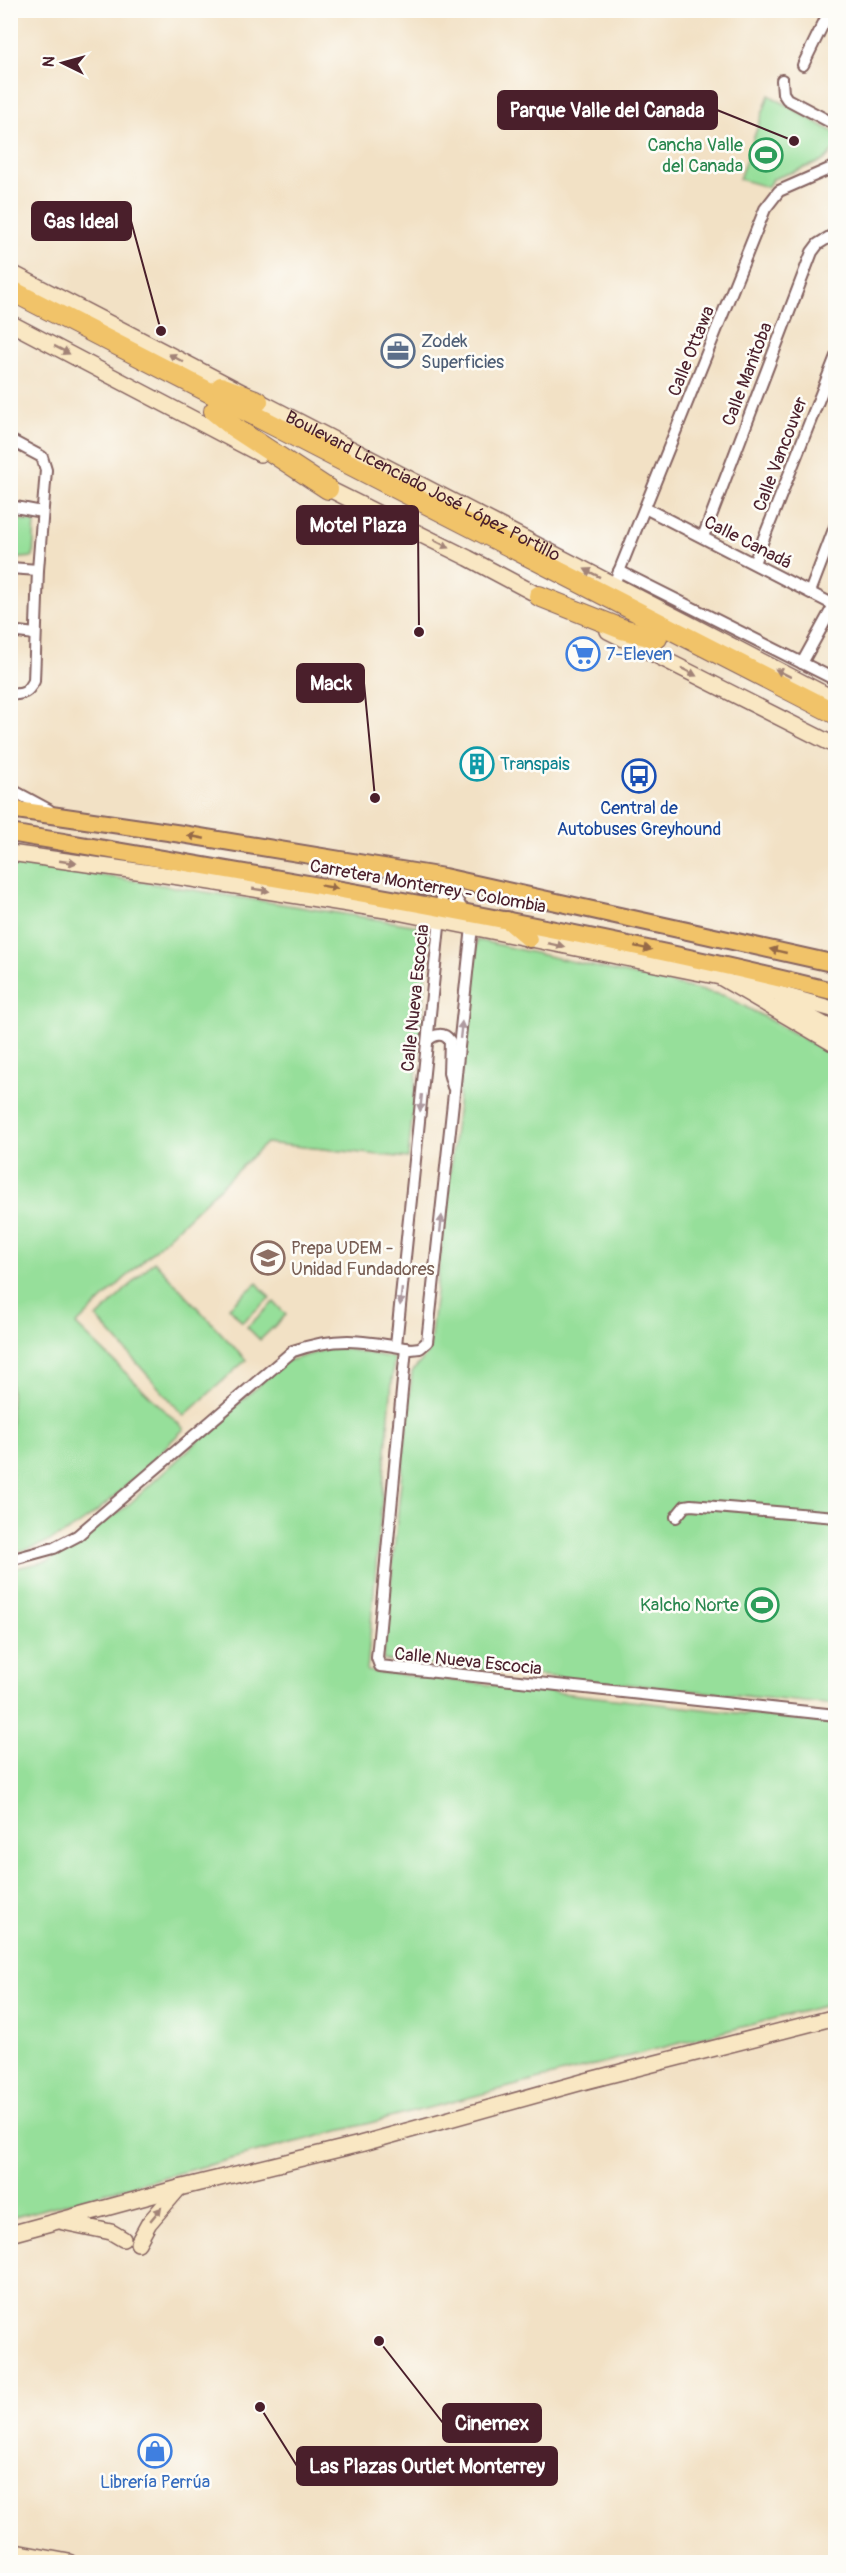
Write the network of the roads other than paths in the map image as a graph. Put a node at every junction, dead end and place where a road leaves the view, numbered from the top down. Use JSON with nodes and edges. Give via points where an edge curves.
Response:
{"nodes":[{"id":1,"x":831,"y":10,"type":"edge"},
{"id":2,"x":803,"y":65,"type":"dead end"},
{"id":3,"x":782,"y":80,"type":"dead end"},
{"id":4,"x":836,"y":125,"type":"edge"},
{"id":5,"x":834,"y":171,"type":"edge"},
{"id":6,"x":836,"y":233,"type":"edge"},
{"id":7,"x":10,"y":272,"type":"edge"},
{"id":8,"x":10,"y":290,"type":"edge"},
{"id":9,"x":10,"y":306,"type":"edge"},
{"id":10,"x":10,"y":323,"type":"edge"},
{"id":11,"x":836,"y":356,"type":"edge"},
{"id":12,"x":161,"y":369,"type":"junction"},
{"id":13,"x":258,"y":401,"type":"junction"},
{"id":14,"x":214,"y":411,"type":"junction"},
{"id":15,"x":10,"y":440,"type":"edge"},
{"id":16,"x":328,"y":489,"type":"junction"},
{"id":17,"x":10,"y":506,"type":"edge"},
{"id":18,"x":645,"y":508,"type":"junction"},
{"id":19,"x":42,"y":512,"type":"junction"},
{"id":20,"x":836,"y":524,"type":"edge"},
{"id":21,"x":703,"y":537,"type":"junction"},
{"id":22,"x":754,"y":563,"type":"junction"},
{"id":23,"x":10,"y":568,"type":"edge"},
{"id":24,"x":38,"y":570,"type":"junction"},
{"id":25,"x":616,"y":578,"type":"junction"},
{"id":26,"x":810,"y":592,"type":"junction"},
{"id":27,"x":538,"y":596,"type":"junction"},
{"id":28,"x":835,"y":605,"type":"edge"},
{"id":29,"x":10,"y":631,"type":"edge"},
{"id":30,"x":35,"y":634,"type":"junction"},
{"id":31,"x":657,"y":638,"type":"junction"},
{"id":32,"x":759,"y":641,"type":"junction"},
{"id":33,"x":750,"y":656,"type":"junction"},
{"id":34,"x":802,"y":663,"type":"junction"},
{"id":35,"x":836,"y":680,"type":"edge"},
{"id":36,"x":10,"y":694,"type":"edge"},
{"id":37,"x":836,"y":700,"type":"edge"},
{"id":38,"x":836,"y":714,"type":"edge"},
{"id":39,"x":836,"y":729,"type":"edge"},
{"id":40,"x":836,"y":746,"type":"edge"},
{"id":41,"x":10,"y":789,"type":"edge"},
{"id":42,"x":10,"y":809,"type":"edge"},
{"id":43,"x":63,"y":816,"type":"junction"},
{"id":44,"x":10,"y":833,"type":"edge"},
{"id":45,"x":10,"y":853,"type":"edge"},
{"id":46,"x":444,"y":877,"type":"junction"},
{"id":47,"x":463,"y":911,"type":"junction"},
{"id":48,"x":441,"y":913,"type":"junction"},
{"id":49,"x":506,"y":919,"type":"junction"},
{"id":50,"x":472,"y":927,"type":"junction"},
{"id":51,"x":529,"y":939,"type":"junction"},
{"id":52,"x":836,"y":964,"type":"edge"},
{"id":53,"x":720,"y":977,"type":"junction"},
{"id":54,"x":750,"y":985,"type":"junction"},
{"id":55,"x":836,"y":992,"type":"edge"},
{"id":56,"x":808,"y":1003,"type":"junction"},
{"id":57,"x":836,"y":1010,"type":"edge"},
{"id":58,"x":836,"y":1016,"type":"edge"},
{"id":59,"x":836,"y":1031,"type":"edge"},
{"id":60,"x":428,"y":1040,"type":"junction"},
{"id":61,"x":836,"y":1045,"type":"edge"},
{"id":62,"x":455,"y":1093,"type":"junction"},
{"id":63,"x":401,"y":1347,"type":"junction"},
{"id":64,"x":676,"y":1517,"type":"dead end"},
{"id":65,"x":836,"y":1517,"type":"edge"},
{"id":66,"x":10,"y":1560,"type":"edge"},
{"id":67,"x":836,"y":1714,"type":"edge"},
{"id":68,"x":836,"y":2017,"type":"edge"},
{"id":69,"x":179,"y":2188,"type":"junction"},
{"id":70,"x":57,"y":2221,"type":"junction"},
{"id":71,"x":10,"y":2234,"type":"edge"},
{"id":72,"x":10,"y":2551,"type":"edge"},
{"id":73,"x":69,"y":2562,"type":"edge"}],
"edges":[{"from":1,"to":2,"type":"street"},
{"from":3,"to":4,"type":"street","via":[[788,99]]},
{"from":5,"to":18,"type":"street","name":"Calle Ottawa","via":[[779,190],[765,209]]},
{"from":6,"to":21,"type":"street","name":"Calle Manitoba","via":[[826,237],[812,252]]},
{"from":13,"to":7,"type":"street","name":"Boulevard Licenciado José López Portillo","one_way":true},
{"from":8,"to":12,"type":"highway","name":"Boulevard Licenciado José López Portillo"},
{"from":9,"to":14,"type":"highway","name":"Boulevard Licenciado José López Portillo"},
{"from":10,"to":16,"type":"street","one_way":true},
{"from":11,"to":22,"type":"street","name":"Calle Vancouver"},
{"from":12,"to":13,"type":"highway"},
{"from":12,"to":38,"type":"highway","name":"Boulevard Licenciado José López Portillo"},
{"from":25,"to":13,"type":"street","name":"Boulevard Licenciado José López Portillo","one_way":true},
{"from":14,"to":16,"type":"highway"},
{"from":14,"to":31,"type":"highway","name":"Boulevard Licenciado José López Portillo"},
{"from":15,"to":19,"type":"street","via":[[35,452],[45,462]]},
{"from":16,"to":27,"type":"street","one_way":true},
{"from":17,"to":19,"type":"street"},
{"from":18,"to":21,"type":"street","name":"Calle Canadá"},
{"from":18,"to":25,"type":"street","name":"Calle Ottawa"},
{"from":19,"to":24,"type":"street"},
{"from":20,"to":26,"type":"street"},
{"from":21,"to":22,"type":"street","name":"Calle Canadá"},
{"from":22,"to":26,"type":"street","name":"Calle Canadá"},
{"from":23,"to":24,"type":"street"},
{"from":24,"to":30,"type":"street"},
{"from":25,"to":32,"type":"street"},
{"from":25,"to":33,"type":"street","name":"Boulevard Licenciado José López Portillo"},
{"from":26,"to":28,"type":"street","name":"Calle Canadá"},
{"from":27,"to":31,"type":"highway"},
{"from":27,"to":40,"type":"street","one_way":true},
{"from":28,"to":34,"type":"street"},
{"from":29,"to":30,"type":"street"},
{"from":30,"to":36,"type":"street","via":[[34,681],[28,692]]},
{"from":31,"to":39,"type":"highway","name":"Boulevard Licenciado José López Portillo"},
{"from":32,"to":33,"type":"street"},
{"from":32,"to":34,"type":"street"},
{"from":37,"to":33,"type":"street","name":"Boulevard Licenciado José López Portillo","one_way":true},
{"from":34,"to":35,"type":"street"},
{"from":41,"to":43,"type":"street"},
{"from":42,"to":43,"type":"main road","name":"Carretera Monterrey - Colombia"},
{"from":46,"to":43,"type":"main road","name":"Carretera Monterrey - Colombia","one_way":true},
{"from":44,"to":48,"type":"main road","name":"Carretera Monterrey - Colombia","one_way":true},
{"from":45,"to":48,"type":"street","one_way":true},
{"from":46,"to":47,"type":"street"},
{"from":46,"to":48,"type":"street","name":"Calle Nueva Escocia"},
{"from":52,"to":46,"type":"main road","name":"Carretera Monterrey - Colombia","one_way":true},
{"from":47,"to":48,"type":"main road","name":"Carretera Monterrey - Colombia"},
{"from":47,"to":49,"type":"main road","name":"Carretera Monterrey - Colombia"},
{"from":47,"to":50,"type":"street"},
{"from":48,"to":50,"type":"street"},
{"from":48,"to":60,"type":"street","name":"Calle Nueva Escocia"},
{"from":49,"to":51,"type":"main road"},
{"from":49,"to":55,"type":"main road","name":"Carretera Monterrey - Colombia","one_way":true},
{"from":50,"to":51,"type":"street"},
{"from":62,"to":50,"type":"street","one_way":true},
{"from":51,"to":53,"type":"street","one_way":true},
{"from":53,"to":54,"type":"street"},
{"from":53,"to":61,"type":"street"},
{"from":54,"to":56,"type":"street"},
{"from":54,"to":59,"type":"street"},
{"from":56,"to":57,"type":"street"},
{"from":56,"to":58,"type":"street"},
{"from":60,"to":62,"type":"street","via":[[438,1034],[450,1041]]},
{"from":60,"to":63,"type":"street","name":"Calle Nueva Escocia","one_way":true},
{"from":63,"to":62,"type":"street","one_way":true,"via":[[416,1349],[426,1344],[429,1335]]},
{"from":63,"to":66,"type":"street","via":[[341,1339],[293,1351],[77,1536],[54,1548]]},
{"from":63,"to":67,"type":"street","name":"Calle Nueva Escocia","via":[[377,1658],[380,1666]]},
{"from":64,"to":65,"type":"street","via":[[691,1504]]},
{"from":68,"to":69,"type":"street","via":[[360,2144]]},
{"from":69,"to":70,"type":"street"},
{"from":70,"to":69,"type":"street","one_way":true,"via":[[93,2227],[130,2241]]},
{"from":70,"to":71,"type":"street"},
{"from":72,"to":73,"type":"street"}]}
